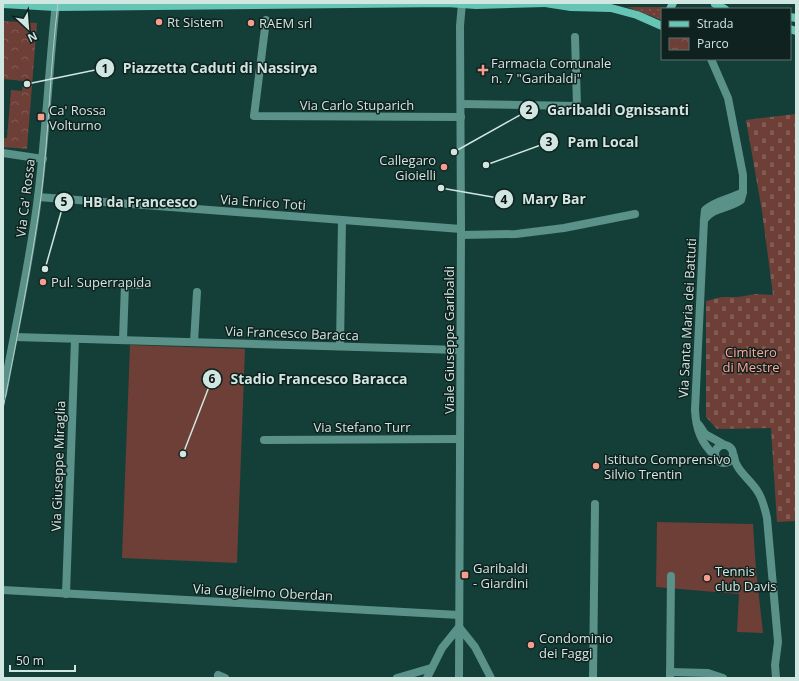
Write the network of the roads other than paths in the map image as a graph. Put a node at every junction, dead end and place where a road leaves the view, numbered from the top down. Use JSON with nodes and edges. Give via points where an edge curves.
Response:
{"nodes":[{"id":1,"x":546,"y":3,"type":"edge"},
{"id":2,"x":3,"y":4,"type":"edge"},
{"id":3,"x":272,"y":4,"type":"edge"},
{"id":4,"x":462,"y":4,"type":"edge"},
{"id":5,"x":56,"y":5,"type":"edge"},
{"id":6,"x":266,"y":20,"type":"dead end"},
{"id":7,"x":661,"y":26,"type":"edge"},
{"id":8,"x":576,"y":37,"type":"dead end"},
{"id":9,"x":712,"y":62,"type":"edge"},
{"id":10,"x":460,"y":104,"type":"junction"},
{"id":11,"x":461,"y":117,"type":"junction"},
{"id":12,"x":3,"y":153,"type":"edge"},
{"id":13,"x":43,"y":159,"type":"junction"},
{"id":14,"x":38,"y":197,"type":"junction"},
{"id":15,"x":635,"y":214,"type":"dead end"},
{"id":16,"x":342,"y":220,"type":"junction"},
{"id":17,"x":461,"y":232,"type":"junction"},
{"id":18,"x":141,"y":285,"type":"dead end"},
{"id":19,"x":197,"y":292,"type":"dead end"},
{"id":20,"x":14,"y":337,"type":"junction"},
{"id":21,"x":75,"y":339,"type":"junction"},
{"id":22,"x":123,"y":340,"type":"junction"},
{"id":23,"x":194,"y":342,"type":"junction"},
{"id":24,"x":340,"y":346,"type":"junction"},
{"id":25,"x":460,"y":350,"type":"junction"},
{"id":26,"x":3,"y":394,"type":"edge"},
{"id":27,"x":695,"y":417,"type":"junction"},
{"id":28,"x":460,"y":438,"type":"junction"},
{"id":29,"x":264,"y":440,"type":"dead end"},
{"id":30,"x":723,"y":444,"type":"junction"},
{"id":31,"x":715,"y":456,"type":"junction"},
{"id":32,"x":734,"y":456,"type":"junction"},
{"id":33,"x":724,"y":463,"type":"junction"},
{"id":34,"x":744,"y":474,"type":"junction"},
{"id":35,"x":595,"y":504,"type":"dead end"},
{"id":36,"x":671,"y":576,"type":"dead end"},
{"id":37,"x":3,"y":590,"type":"edge"},
{"id":38,"x":66,"y":594,"type":"junction"},
{"id":39,"x":459,"y":615,"type":"junction"},
{"id":40,"x":459,"y":627,"type":"junction"},
{"id":41,"x":431,"y":668,"type":"junction"},
{"id":42,"x":670,"y":675,"type":"edge"},
{"id":43,"x":397,"y":678,"type":"edge"},
{"id":44,"x":427,"y":678,"type":"edge"},
{"id":45,"x":459,"y":678,"type":"edge"},
{"id":46,"x":490,"y":678,"type":"edge"},
{"id":47,"x":593,"y":678,"type":"edge"},
{"id":48,"x":723,"y":678,"type":"edge"},
{"id":49,"x":776,"y":678,"type":"edge"}],
"edges":[{"from":1,"to":4,"type":"main road"},
{"from":1,"to":7,"type":"main road","via":[[571,7],[611,8],[636,14]]},
{"from":2,"to":5,"type":"main road"},
{"from":3,"to":4,"type":"main road"},
{"from":3,"to":5,"type":"main road"},
{"from":4,"to":10,"type":"street","name":"Viale Giuseppe Garibaldi"},
{"from":5,"to":13,"type":"street","name":"Via Ca' Rossa"},
{"from":6,"to":11,"type":"street","name":"Via Carlo Stuparich","via":[[254,116]]},
{"from":8,"to":10,"type":"street","via":[[577,106]]},
{"from":9,"to":27,"type":"street","name":"Via Santa Maria dei Battuti","via":[[728,98],[743,175],[743,192],[733,198],[713,203],[705,210]]},
{"from":10,"to":11,"type":"street","name":"Viale Giuseppe Garibaldi"},
{"from":11,"to":17,"type":"street","name":"Viale Giuseppe Garibaldi"},
{"from":12,"to":13,"type":"street"},
{"from":13,"to":14,"type":"street","name":"Via Ca' Rossa"},
{"from":14,"to":16,"type":"street","name":"Via Enrico Toti"},
{"from":14,"to":20,"type":"street","name":"Via Ca' Rossa"},
{"from":15,"to":17,"type":"street","name":"Via Enrico Toti","via":[[564,228],[516,234]]},
{"from":16,"to":17,"type":"street","name":"Via Enrico Toti"},
{"from":16,"to":24,"type":"street"},
{"from":17,"to":25,"type":"street","name":"Viale Giuseppe Garibaldi"},
{"from":18,"to":22,"type":"street","via":[[125,284]]},
{"from":19,"to":23,"type":"street"},
{"from":20,"to":21,"type":"street","name":"Via Francesco Baracca"},
{"from":20,"to":26,"type":"street","name":"Via Ca' Rossa"},
{"from":21,"to":22,"type":"street","name":"Via Francesco Baracca"},
{"from":21,"to":38,"type":"street","name":"Via Giuseppe Miraglia"},
{"from":22,"to":23,"type":"street","name":"Via Francesco Baracca"},
{"from":23,"to":24,"type":"street","name":"Via Francesco Baracca"},
{"from":24,"to":25,"type":"street","name":"Via Francesco Baracca"},
{"from":25,"to":28,"type":"street","name":"Viale Giuseppe Garibaldi"},
{"from":27,"to":30,"type":"street","name":"Via Santa Maria dei Battuti","via":[[705,434]]},
{"from":27,"to":31,"type":"street","name":"Via Santa Maria dei Battuti","via":[[701,439]]},
{"from":28,"to":29,"type":"street","name":"Via Stefano Turr"},
{"from":28,"to":39,"type":"street","name":"Viale Giuseppe Garibaldi"},
{"from":30,"to":31,"type":"street","via":[[716,449]]},
{"from":30,"to":32,"type":"street","via":[[732,447]]},
{"from":31,"to":33,"type":"street","via":[[718,461]]},
{"from":32,"to":33,"type":"street","via":[[729,462]]},
{"from":32,"to":34,"type":"street"},
{"from":33,"to":34,"type":"street","via":[[730,464]]},
{"from":34,"to":49,"type":"street","via":[[758,491],[767,518],[778,642]]},
{"from":35,"to":47,"type":"street"},
{"from":36,"to":42,"type":"street"},
{"from":37,"to":38,"type":"street","name":"Via Guglielmo Oberdan"},
{"from":38,"to":39,"type":"street","name":"Via Guglielmo Oberdan"},
{"from":39,"to":40,"type":"street","name":"Viale Giuseppe Garibaldi"},
{"from":40,"to":41,"type":"street","via":[[442,648]]},
{"from":40,"to":45,"type":"street","name":"Viale Giuseppe Garibaldi"},
{"from":40,"to":46,"type":"street","via":[[475,647]]},
{"from":41,"to":43,"type":"street"},
{"from":41,"to":44,"type":"street"},
{"from":42,"to":48,"type":"street","via":[[708,673]]}]}
